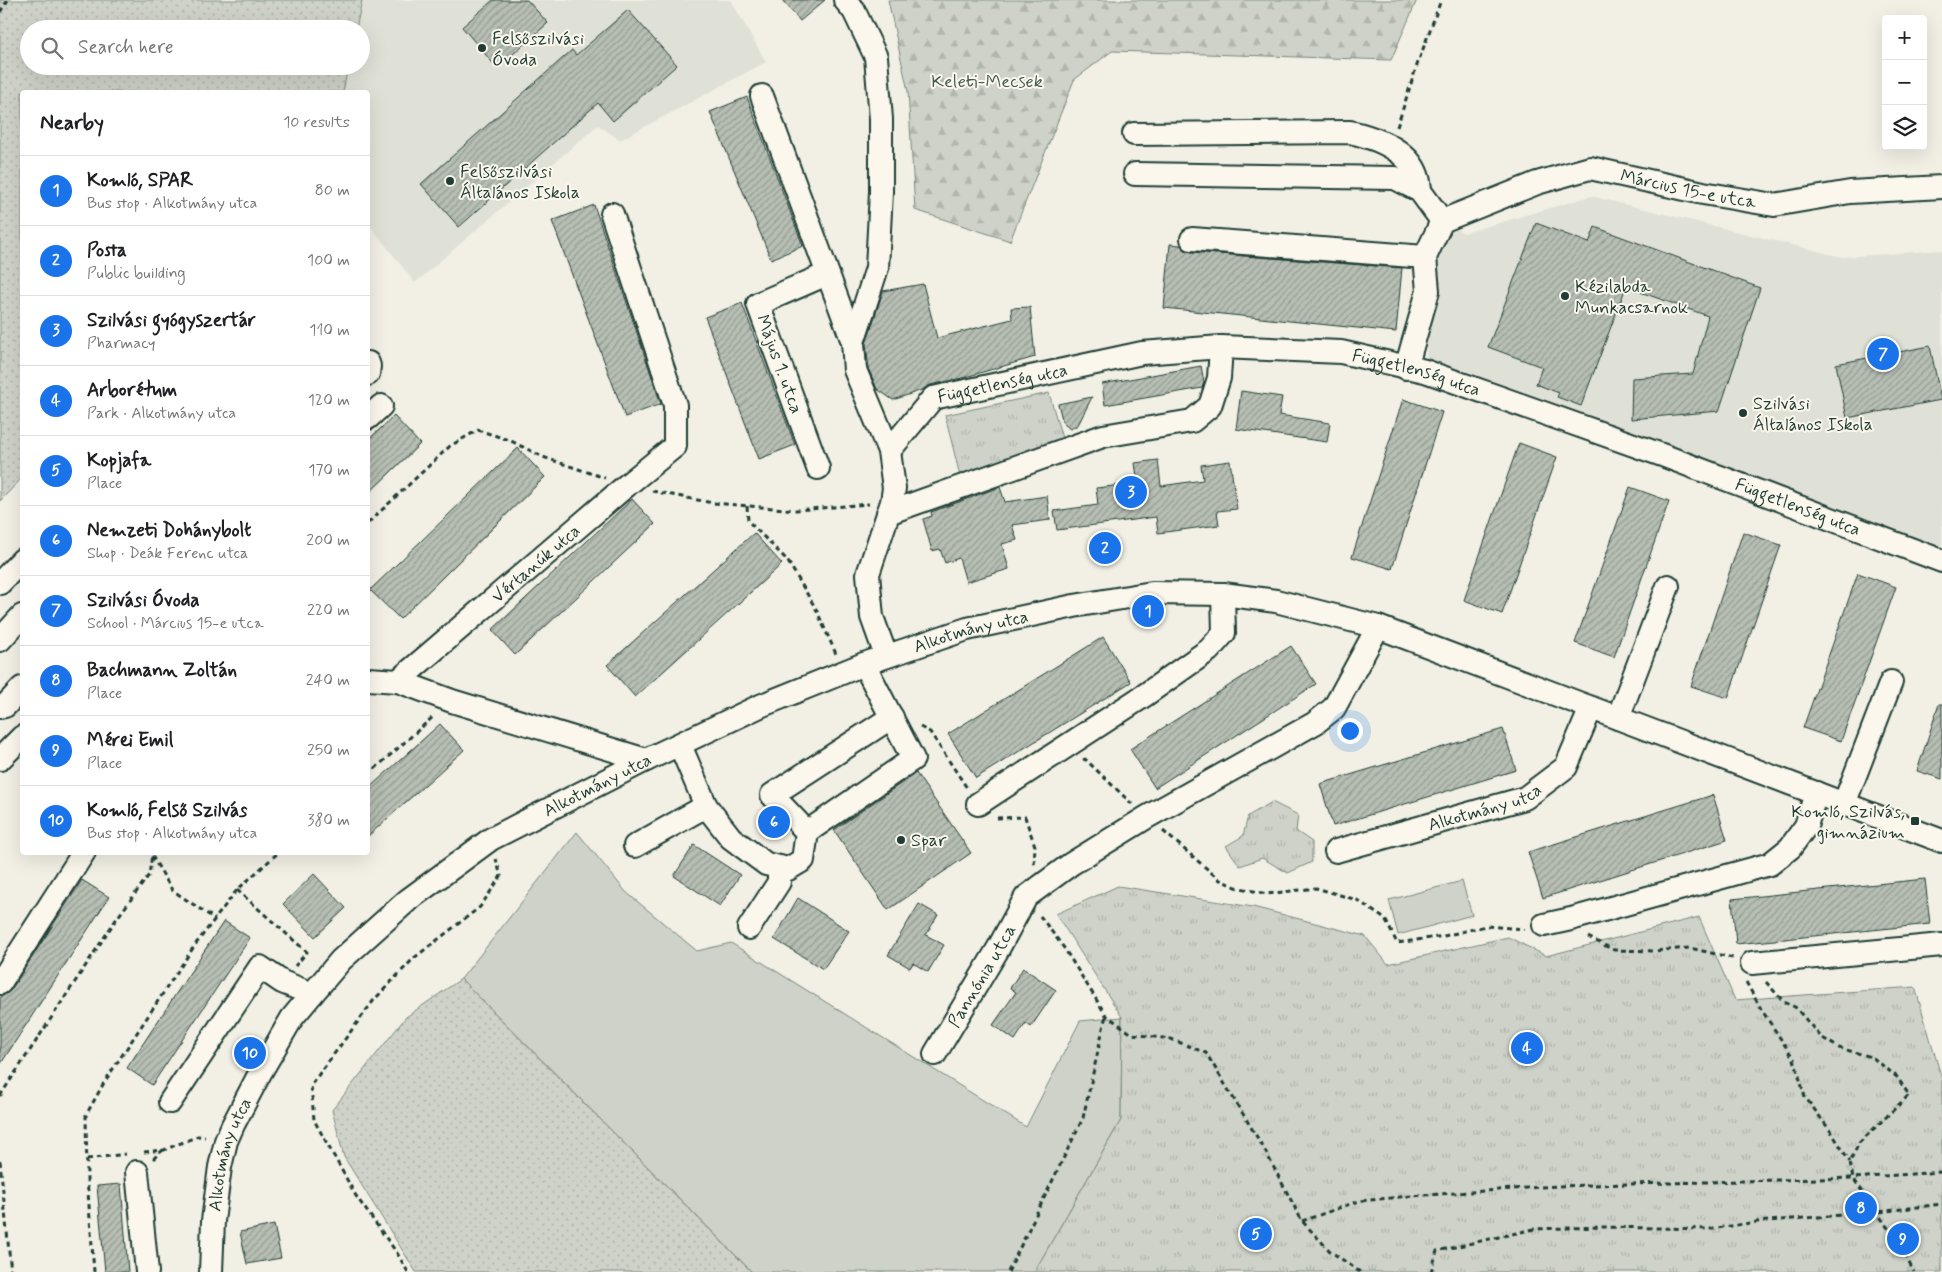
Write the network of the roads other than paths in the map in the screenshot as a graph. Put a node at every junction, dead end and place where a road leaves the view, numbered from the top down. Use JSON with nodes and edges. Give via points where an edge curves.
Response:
{"nodes":[{"id":1,"x":845,"y":0,"type":"edge"},
{"id":2,"x":762,"y":96,"type":"dead end"},
{"id":3,"x":1134,"y":134,"type":"dead end"},
{"id":4,"x":1135,"y":174,"type":"dead end"},
{"id":5,"x":1942,"y":187,"type":"edge"},
{"id":6,"x":1420,"y":191,"type":"junction"},
{"id":7,"x":612,"y":214,"type":"dead end"},
{"id":8,"x":1442,"y":220,"type":"junction"},
{"id":9,"x":1192,"y":239,"type":"dead end"},
{"id":10,"x":1425,"y":257,"type":"junction"},
{"id":11,"x":827,"y":274,"type":"junction"},
{"id":12,"x":853,"y":342,"type":"junction"},
{"id":13,"x":1221,"y":347,"type":"junction"},
{"id":14,"x":1406,"y":368,"type":"junction"},
{"id":15,"x":889,"y":451,"type":"junction"},
{"id":16,"x":818,"y":468,"type":"dead end"},
{"id":17,"x":890,"y":508,"type":"junction"},
{"id":18,"x":1942,"y":561,"type":"edge"},
{"id":19,"x":20,"y":562,"type":"edge"},
{"id":20,"x":0,"y":583,"type":"edge"},
{"id":21,"x":1668,"y":586,"type":"dead end"},
{"id":22,"x":1222,"y":594,"type":"junction"},
{"id":23,"x":20,"y":618,"type":"edge"},
{"id":24,"x":1378,"y":627,"type":"junction"},
{"id":25,"x":0,"y":640,"type":"edge"},
{"id":26,"x":886,"y":656,"type":"junction"},
{"id":27,"x":864,"y":664,"type":"junction"},
{"id":28,"x":370,"y":679,"type":"edge"},
{"id":29,"x":398,"y":682,"type":"junction"},
{"id":30,"x":1890,"y":682,"type":"dead end"},
{"id":31,"x":20,"y":690,"type":"edge"},
{"id":32,"x":0,"y":707,"type":"edge"},
{"id":33,"x":1591,"y":708,"type":"junction"},
{"id":34,"x":892,"y":717,"type":"junction"},
{"id":35,"x":1618,"y":718,"type":"junction"},
{"id":36,"x":20,"y":739,"type":"edge"},
{"id":37,"x":680,"y":745,"type":"junction"},
{"id":38,"x":0,"y":759,"type":"edge"},
{"id":39,"x":646,"y":760,"type":"junction"},
{"id":40,"x":1816,"y":793,"type":"junction"},
{"id":41,"x":978,"y":804,"type":"dead end"},
{"id":42,"x":1844,"y":804,"type":"junction"},
{"id":43,"x":706,"y":806,"type":"junction"},
{"id":44,"x":807,"y":832,"type":"junction"},
{"id":45,"x":1942,"y":841,"type":"edge"},
{"id":46,"x":636,"y":846,"type":"dead end"},
{"id":47,"x":1336,"y":851,"type":"dead end"},
{"id":48,"x":82,"y":855,"type":"edge"},
{"id":49,"x":779,"y":866,"type":"junction"},
{"id":50,"x":1544,"y":925,"type":"road end"},
{"id":51,"x":749,"y":928,"type":"dead end"},
{"id":52,"x":1942,"y":945,"type":"edge"},
{"id":53,"x":1741,"y":965,"type":"road end"},
{"id":54,"x":0,"y":983,"type":"edge"},
{"id":55,"x":312,"y":994,"type":"junction"},
{"id":56,"x":935,"y":1054,"type":"dead end"},
{"id":57,"x":170,"y":1102,"type":"dead end"},
{"id":58,"x":137,"y":1172,"type":"dead end"},
{"id":59,"x":147,"y":1272,"type":"edge"},
{"id":60,"x":212,"y":1272,"type":"edge"}],
"edges":[{"from":1,"to":12,"type":"street","via":[[854,11],[876,57],[881,119],[877,268]]},
{"from":2,"to":11,"type":"street"},
{"from":3,"to":6,"type":"street","via":[[1350,132],[1372,137],[1400,152],[1414,169]]},
{"from":4,"to":6,"type":"street","via":[[1395,178]]},
{"from":5,"to":8,"type":"street","name":"Március 15-e utca","via":[[1850,192],[1774,205],[1590,168],[1537,183]]},
{"from":6,"to":8,"type":"street"},
{"from":7,"to":29,"type":"street","name":"Vértanúk utca","via":[[675,405],[675,446]]},
{"from":8,"to":10,"type":"street"},
{"from":9,"to":10,"type":"street"},
{"from":10,"to":14,"type":"street","via":[[1428,291]]},
{"from":11,"to":12,"type":"street"},
{"from":11,"to":16,"type":"street","name":"Május 1. utca","via":[[758,304]]},
{"from":12,"to":15,"type":"street","via":[[855,370]]},
{"from":13,"to":14,"type":"street","name":"Függetlenség utca","via":[[1341,352]]},
{"from":13,"to":15,"type":"street","name":"Függetlenség utca","via":[[1142,353],[933,398]]},
{"from":13,"to":17,"type":"street","via":[[1219,378],[1210,406],[1192,421],[1103,436]]},
{"from":14,"to":18,"type":"street","name":"Függetlenség utca","via":[[1425,371],[1662,455]]},
{"from":15,"to":17,"type":"street","via":[[894,488]]},
{"from":17,"to":26,"type":"street","via":[[868,574],[872,617]]},
{"from":19,"to":20,"type":"street"},
{"from":21,"to":35,"type":"street"},
{"from":22,"to":24,"type":"street","name":"Alkotmány utca","via":[[1276,601]]},
{"from":22,"to":26,"type":"street","name":"Alkotmány utca","via":[[1152,593],[1074,606],[967,630]]},
{"from":22,"to":41,"type":"street","via":[[1224,633],[1209,650]]},
{"from":23,"to":25,"type":"street"},
{"from":24,"to":33,"type":"street","name":"Alkotmány utca"},
{"from":24,"to":56,"type":"street","name":"Pannónia utca","via":[[1334,708],[1315,723],[1147,817],[1026,896]]},
{"from":26,"to":27,"type":"street","name":"Alkotmány utca"},
{"from":27,"to":34,"type":"street"},
{"from":27,"to":37,"type":"street","name":"Alkotmány utca","via":[[760,706]]},
{"from":28,"to":29,"type":"street"},
{"from":29,"to":39,"type":"street"},
{"from":30,"to":42,"type":"street"},
{"from":31,"to":32,"type":"street"},
{"from":33,"to":35,"type":"street","name":"Alkotmány utca"},
{"from":33,"to":47,"type":"street","name":"Alkotmány utca","via":[[1566,767],[1525,798]]},
{"from":34,"to":44,"type":"street","via":[[912,759]]},
{"from":34,"to":44,"type":"street","via":[[772,795]]},
{"from":35,"to":40,"type":"street","name":"Alkotmány utca"},
{"from":36,"to":38,"type":"street"},
{"from":37,"to":39,"type":"street","name":"Alkotmány utca"},
{"from":37,"to":43,"type":"street"},
{"from":39,"to":55,"type":"street","name":"Alkotmány utca","via":[[491,840],[408,900],[341,960]]},
{"from":40,"to":42,"type":"street","name":"Alkotmány utca"},
{"from":40,"to":50,"type":"street","via":[[1806,826],[1790,848],[1770,864]]},
{"from":42,"to":45,"type":"street","name":"Alkotmány utca"},
{"from":43,"to":46,"type":"street"},
{"from":43,"to":49,"type":"street","via":[[731,838],[766,864]]},
{"from":44,"to":49,"type":"street","via":[[802,860],[788,868]]},
{"from":48,"to":54,"type":"street"},
{"from":49,"to":51,"type":"street","via":[[780,882]]},
{"from":52,"to":53,"type":"street"},
{"from":55,"to":57,"type":"street","via":[[282,982],[260,967]]},
{"from":55,"to":60,"type":"street","name":"Alkotmány utca","via":[[292,1018],[260,1072],[226,1141],[214,1212]]},
{"from":58,"to":59,"type":"street"}]}
